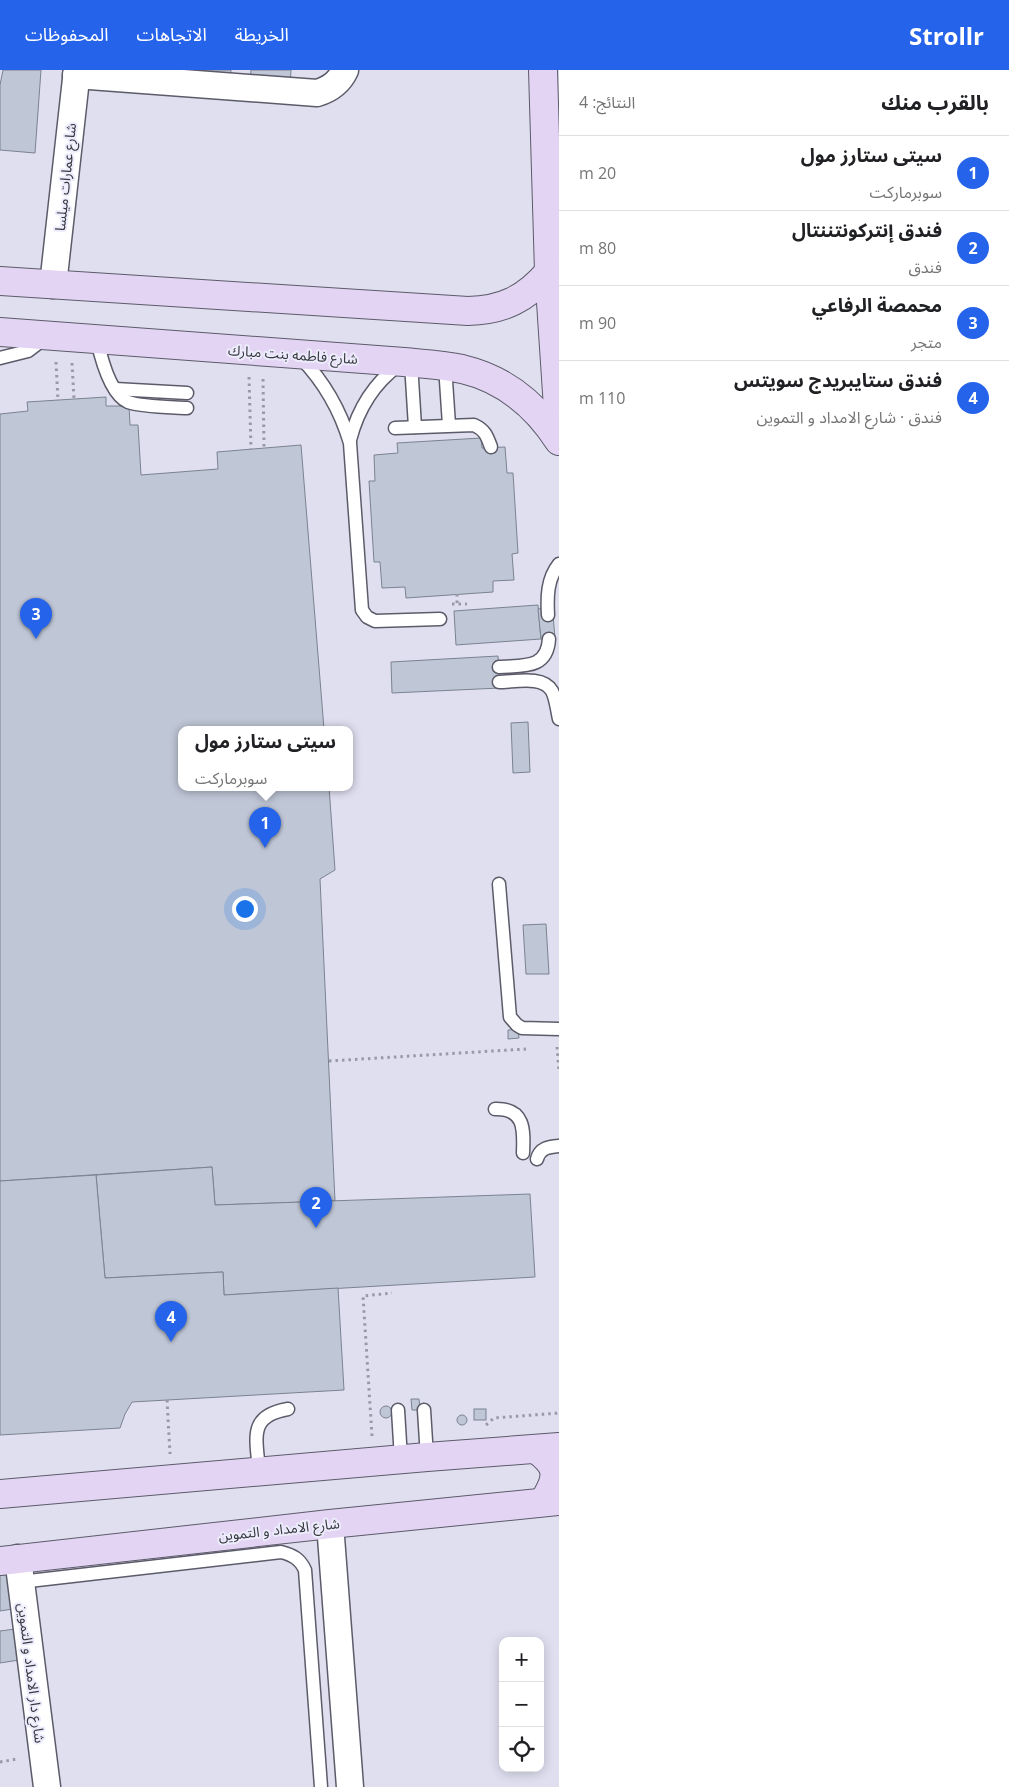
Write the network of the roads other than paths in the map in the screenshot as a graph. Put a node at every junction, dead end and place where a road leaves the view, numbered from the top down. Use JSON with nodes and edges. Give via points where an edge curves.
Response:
{"nodes":[{"id":1,"x":345,"y":70,"type":"edge"},
{"id":2,"x":543,"y":70,"type":"edge"},
{"id":3,"x":76,"y":73,"type":"edge"},
{"id":4,"x":549,"y":272,"type":"junction"},
{"id":5,"x":0,"y":281,"type":"edge"},
{"id":6,"x":53,"y":285,"type":"junction"},
{"id":7,"x":0,"y":332,"type":"edge"},
{"id":8,"x":68,"y":337,"type":"junction"},
{"id":9,"x":298,"y":355,"type":"junction"},
{"id":10,"x":0,"y":358,"type":"edge"},
{"id":11,"x":407,"y":363,"type":"junction"},
{"id":12,"x":445,"y":366,"type":"junction"},
{"id":13,"x":115,"y":389,"type":"junction"},
{"id":14,"x":187,"y":394,"type":"dead end"},
{"id":15,"x":187,"y":408,"type":"dead end"},
{"id":16,"x":559,"y":424,"type":"edge"},
{"id":17,"x":449,"y":425,"type":"junction"},
{"id":18,"x":415,"y":427,"type":"junction"},
{"id":19,"x":395,"y":428,"type":"dead end"},
{"id":20,"x":559,"y":441,"type":"edge"},
{"id":21,"x":350,"y":443,"type":"junction"},
{"id":22,"x":491,"y":448,"type":"dead end"},
{"id":23,"x":559,"y":564,"type":"edge"},
{"id":24,"x":548,"y":615,"type":"dead end"},
{"id":25,"x":440,"y":618,"type":"dead end"},
{"id":26,"x":549,"y":639,"type":"dead end"},
{"id":27,"x":499,"y":668,"type":"dead end"},
{"id":28,"x":500,"y":682,"type":"dead end"},
{"id":29,"x":559,"y":719,"type":"edge"},
{"id":30,"x":499,"y":884,"type":"dead end"},
{"id":31,"x":559,"y":1029,"type":"edge"},
{"id":32,"x":495,"y":1109,"type":"dead end"},
{"id":33,"x":559,"y":1146,"type":"edge"},
{"id":34,"x":523,"y":1153,"type":"dead end"},
{"id":35,"x":537,"y":1159,"type":"dead end"},
{"id":36,"x":288,"y":1409,"type":"dead end"},
{"id":37,"x":398,"y":1410,"type":"dead end"},
{"id":38,"x":424,"y":1410,"type":"dead end"},
{"id":39,"x":548,"y":1448,"type":"edge"},
{"id":40,"x":428,"y":1457,"type":"junction"},
{"id":41,"x":401,"y":1459,"type":"junction"},
{"id":42,"x":259,"y":1472,"type":"junction"},
{"id":43,"x":0,"y":1494,"type":"edge"},
{"id":44,"x":551,"y":1501,"type":"edge"},
{"id":45,"x":330,"y":1524,"type":"junction"},
{"id":46,"x":13,"y":1567,"type":"edge"},
{"id":47,"x":47,"y":1787,"type":"edge"},
{"id":48,"x":321,"y":1787,"type":"edge"},
{"id":49,"x":350,"y":1787,"type":"edge"}],
"edges":[{"from":1,"to":3,"type":"street","via":[[337,83],[317,93]]},
{"from":2,"to":4,"type":"street"},
{"from":3,"to":6,"type":"street","name":"شارع عمارات ميلسا"},
{"from":4,"to":6,"type":"street","via":[[539,284],[513,302],[476,310]]},
{"from":4,"to":16,"type":"street"},
{"from":5,"to":6,"type":"street"},
{"from":7,"to":8,"type":"street","name":"شارع فاطمه بنت مبارك"},
{"from":8,"to":9,"type":"street","name":"شارع فاطمه بنت مبارك"},
{"from":8,"to":10,"type":"lane"},
{"from":8,"to":13,"type":"lane","via":[[105,367]]},
{"from":9,"to":11,"type":"street","name":"شارع فاطمه بنت مبارك"},
{"from":9,"to":21,"type":"lane","via":[[322,381],[336,404]]},
{"from":11,"to":12,"type":"street","name":"شارع فاطمه بنت مبارك"},
{"from":11,"to":18,"type":"lane"},
{"from":11,"to":21,"type":"lane","via":[[387,374],[373,388],[354,424]]},
{"from":12,"to":17,"type":"lane"},
{"from":12,"to":20,"type":"street","name":"شارع فاطمه بنت مبارك","via":[[480,375],[512,390],[539,414]]},
{"from":13,"to":14,"type":"lane"},
{"from":13,"to":15,"type":"lane","via":[[126,401],[135,404]]},
{"from":17,"to":18,"type":"lane"},
{"from":17,"to":22,"type":"lane","via":[[474,425],[482,429]]},
{"from":18,"to":19,"type":"lane"},
{"from":21,"to":25,"type":"lane","via":[[362,610],[375,621]]},
{"from":23,"to":24,"type":"lane","via":[[548,588]]},
{"from":26,"to":27,"type":"lane","via":[[547,650],[535,663]]},
{"from":28,"to":29,"type":"lane","via":[[536,681],[545,684],[552,691]]},
{"from":30,"to":31,"type":"lane","via":[[510,1017],[522,1028]]},
{"from":32,"to":34,"type":"lane","via":[[512,1112],[519,1118],[523,1126]]},
{"from":33,"to":35,"type":"lane","via":[[545,1148]]},
{"from":36,"to":42,"type":"lane","via":[[274,1411],[258,1426]]},
{"from":37,"to":41,"type":"lane"},
{"from":38,"to":40,"type":"lane"},
{"from":39,"to":40,"type":"street"},
{"from":39,"to":44,"type":"street","via":[[558,1472]]},
{"from":40,"to":41,"type":"street"},
{"from":41,"to":42,"type":"street"},
{"from":42,"to":43,"type":"street"},
{"from":44,"to":45,"type":"street","name":"شارع الامداد و التموين"},
{"from":45,"to":46,"type":"street","name":"شارع الامداد و التموين"},
{"from":45,"to":49,"type":"street"},
{"from":46,"to":47,"type":"street","name":"شارع دار الامداد و التموين"},
{"from":46,"to":48,"type":"lane","via":[[281,1552],[296,1557],[305,1570]]}]}
